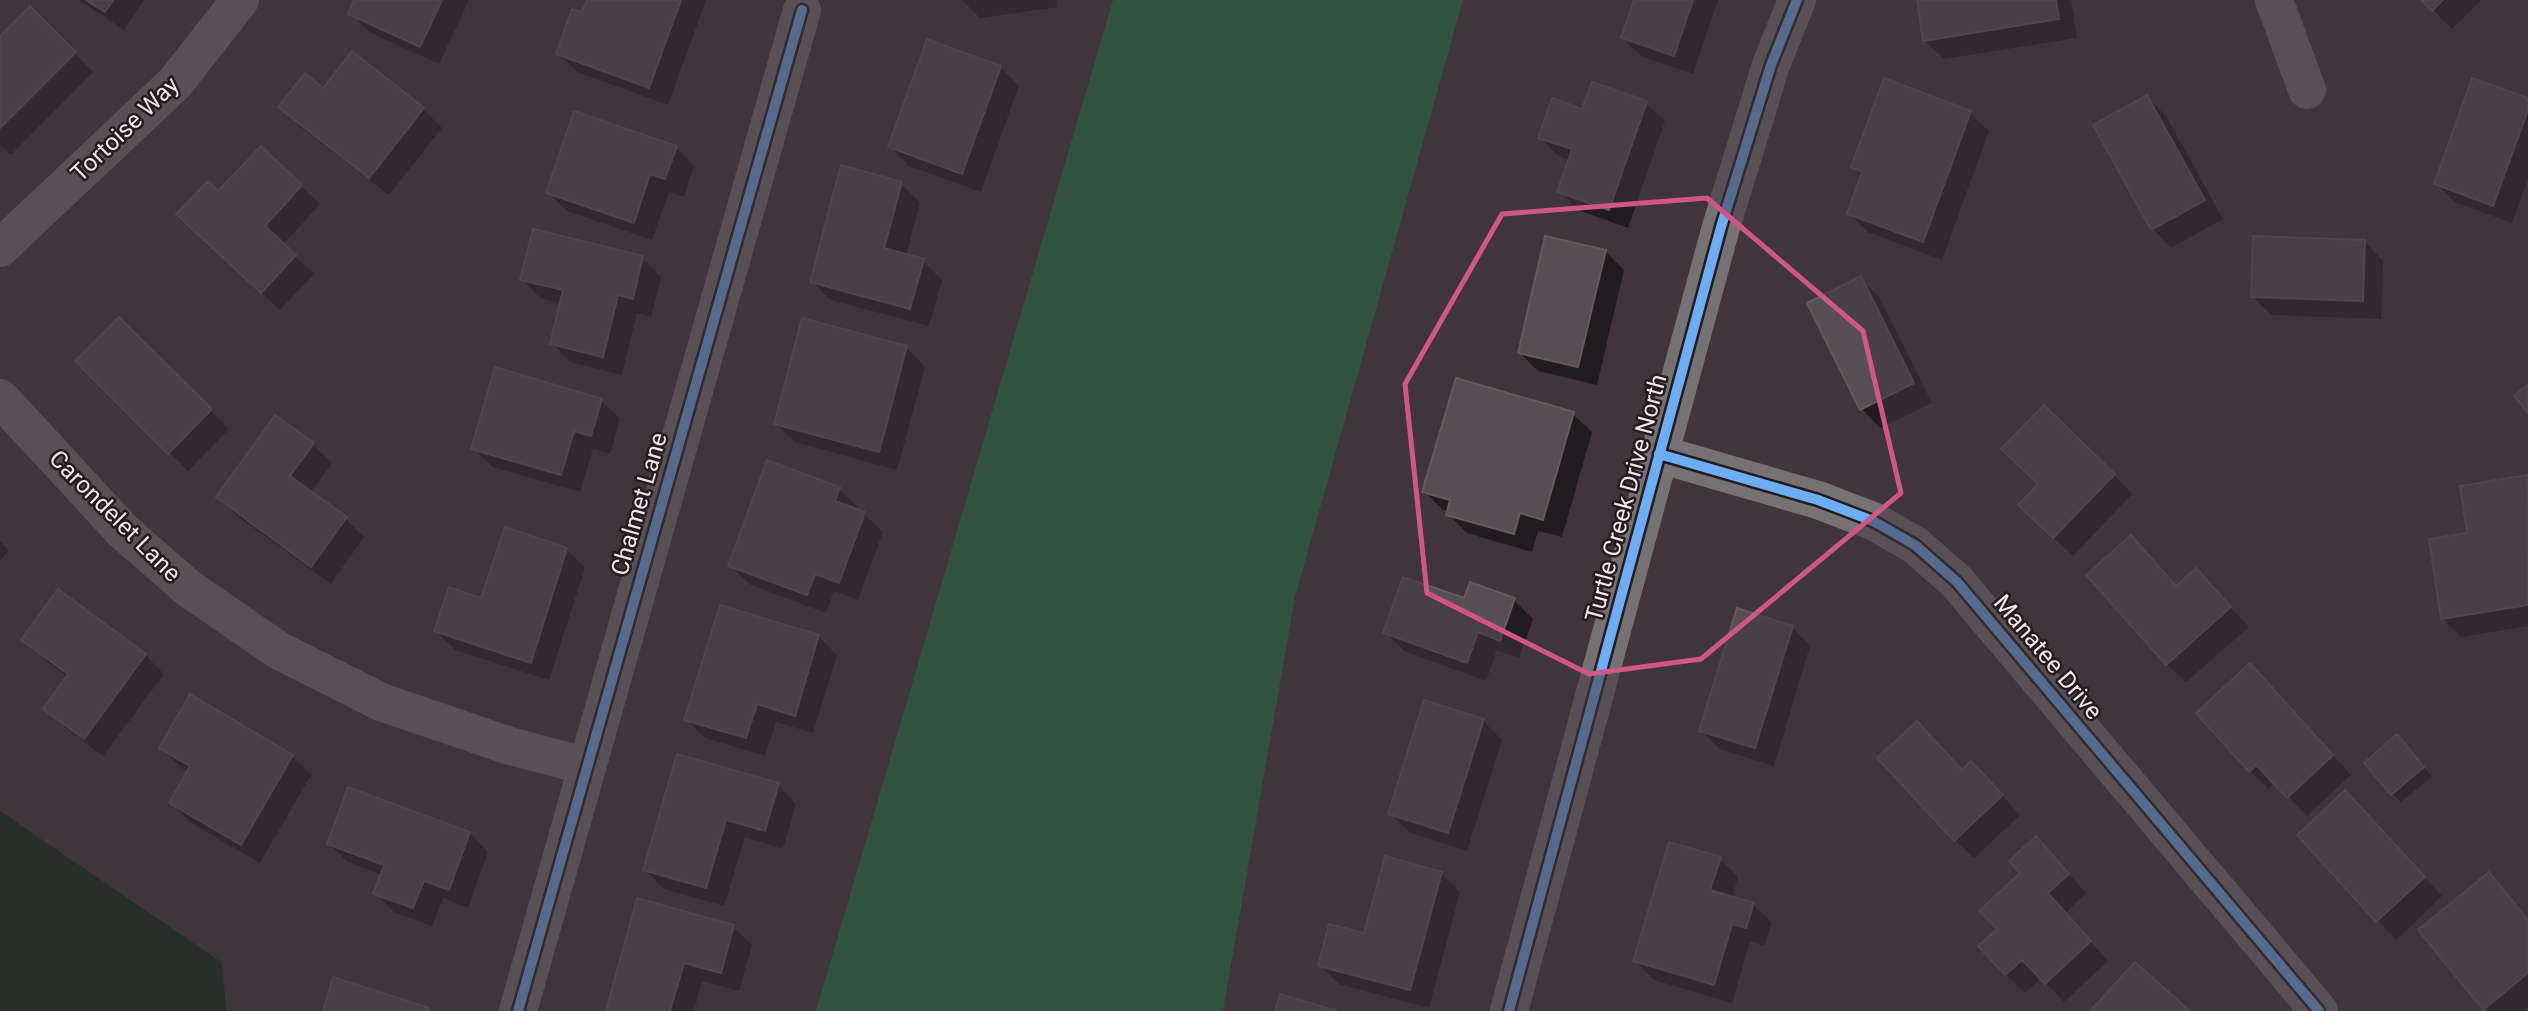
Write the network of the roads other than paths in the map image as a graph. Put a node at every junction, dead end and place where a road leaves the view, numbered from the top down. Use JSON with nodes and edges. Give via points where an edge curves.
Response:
{"nodes":[{"id":1,"x":240,"y":0,"type":"edge"},
{"id":2,"x":1797,"y":0,"type":"edge"},
{"id":3,"x":2274,"y":0,"type":"edge"},
{"id":4,"x":802,"y":10,"type":"dead end"},
{"id":5,"x":2307,"y":90,"type":"dead end"},
{"id":6,"x":0,"y":248,"type":"edge"},
{"id":7,"x":0,"y":398,"type":"edge"},
{"id":8,"x":1659,"y":454,"type":"junction"},
{"id":9,"x":586,"y":766,"type":"junction"},
{"id":10,"x":518,"y":1011,"type":"edge"},
{"id":11,"x":1509,"y":1011,"type":"edge"},
{"id":12,"x":2319,"y":1011,"type":"edge"}],
"edges":[{"from":1,"to":6,"type":"street","name":"Tortoise Way","via":[[175,83]]},
{"from":2,"to":8,"type":"street","name":"Turtle Creek Drive North","via":[[1771,65],[1721,227]]},
{"from":3,"to":5,"type":"street"},
{"from":4,"to":9,"type":"street","name":"Chalmet Lane"},
{"from":7,"to":9,"type":"street","name":"Carondelet Lane","via":[[123,531],[188,588],[278,650],[381,702],[510,746]]},
{"from":8,"to":11,"type":"street","name":"Turtle Creek Drive North"},
{"from":8,"to":12,"type":"street","name":"Manatee Drive","via":[[1818,500],[1873,521],[1915,545],[1956,582]]},
{"from":9,"to":10,"type":"street","name":"Chalmet Lane"}]}
